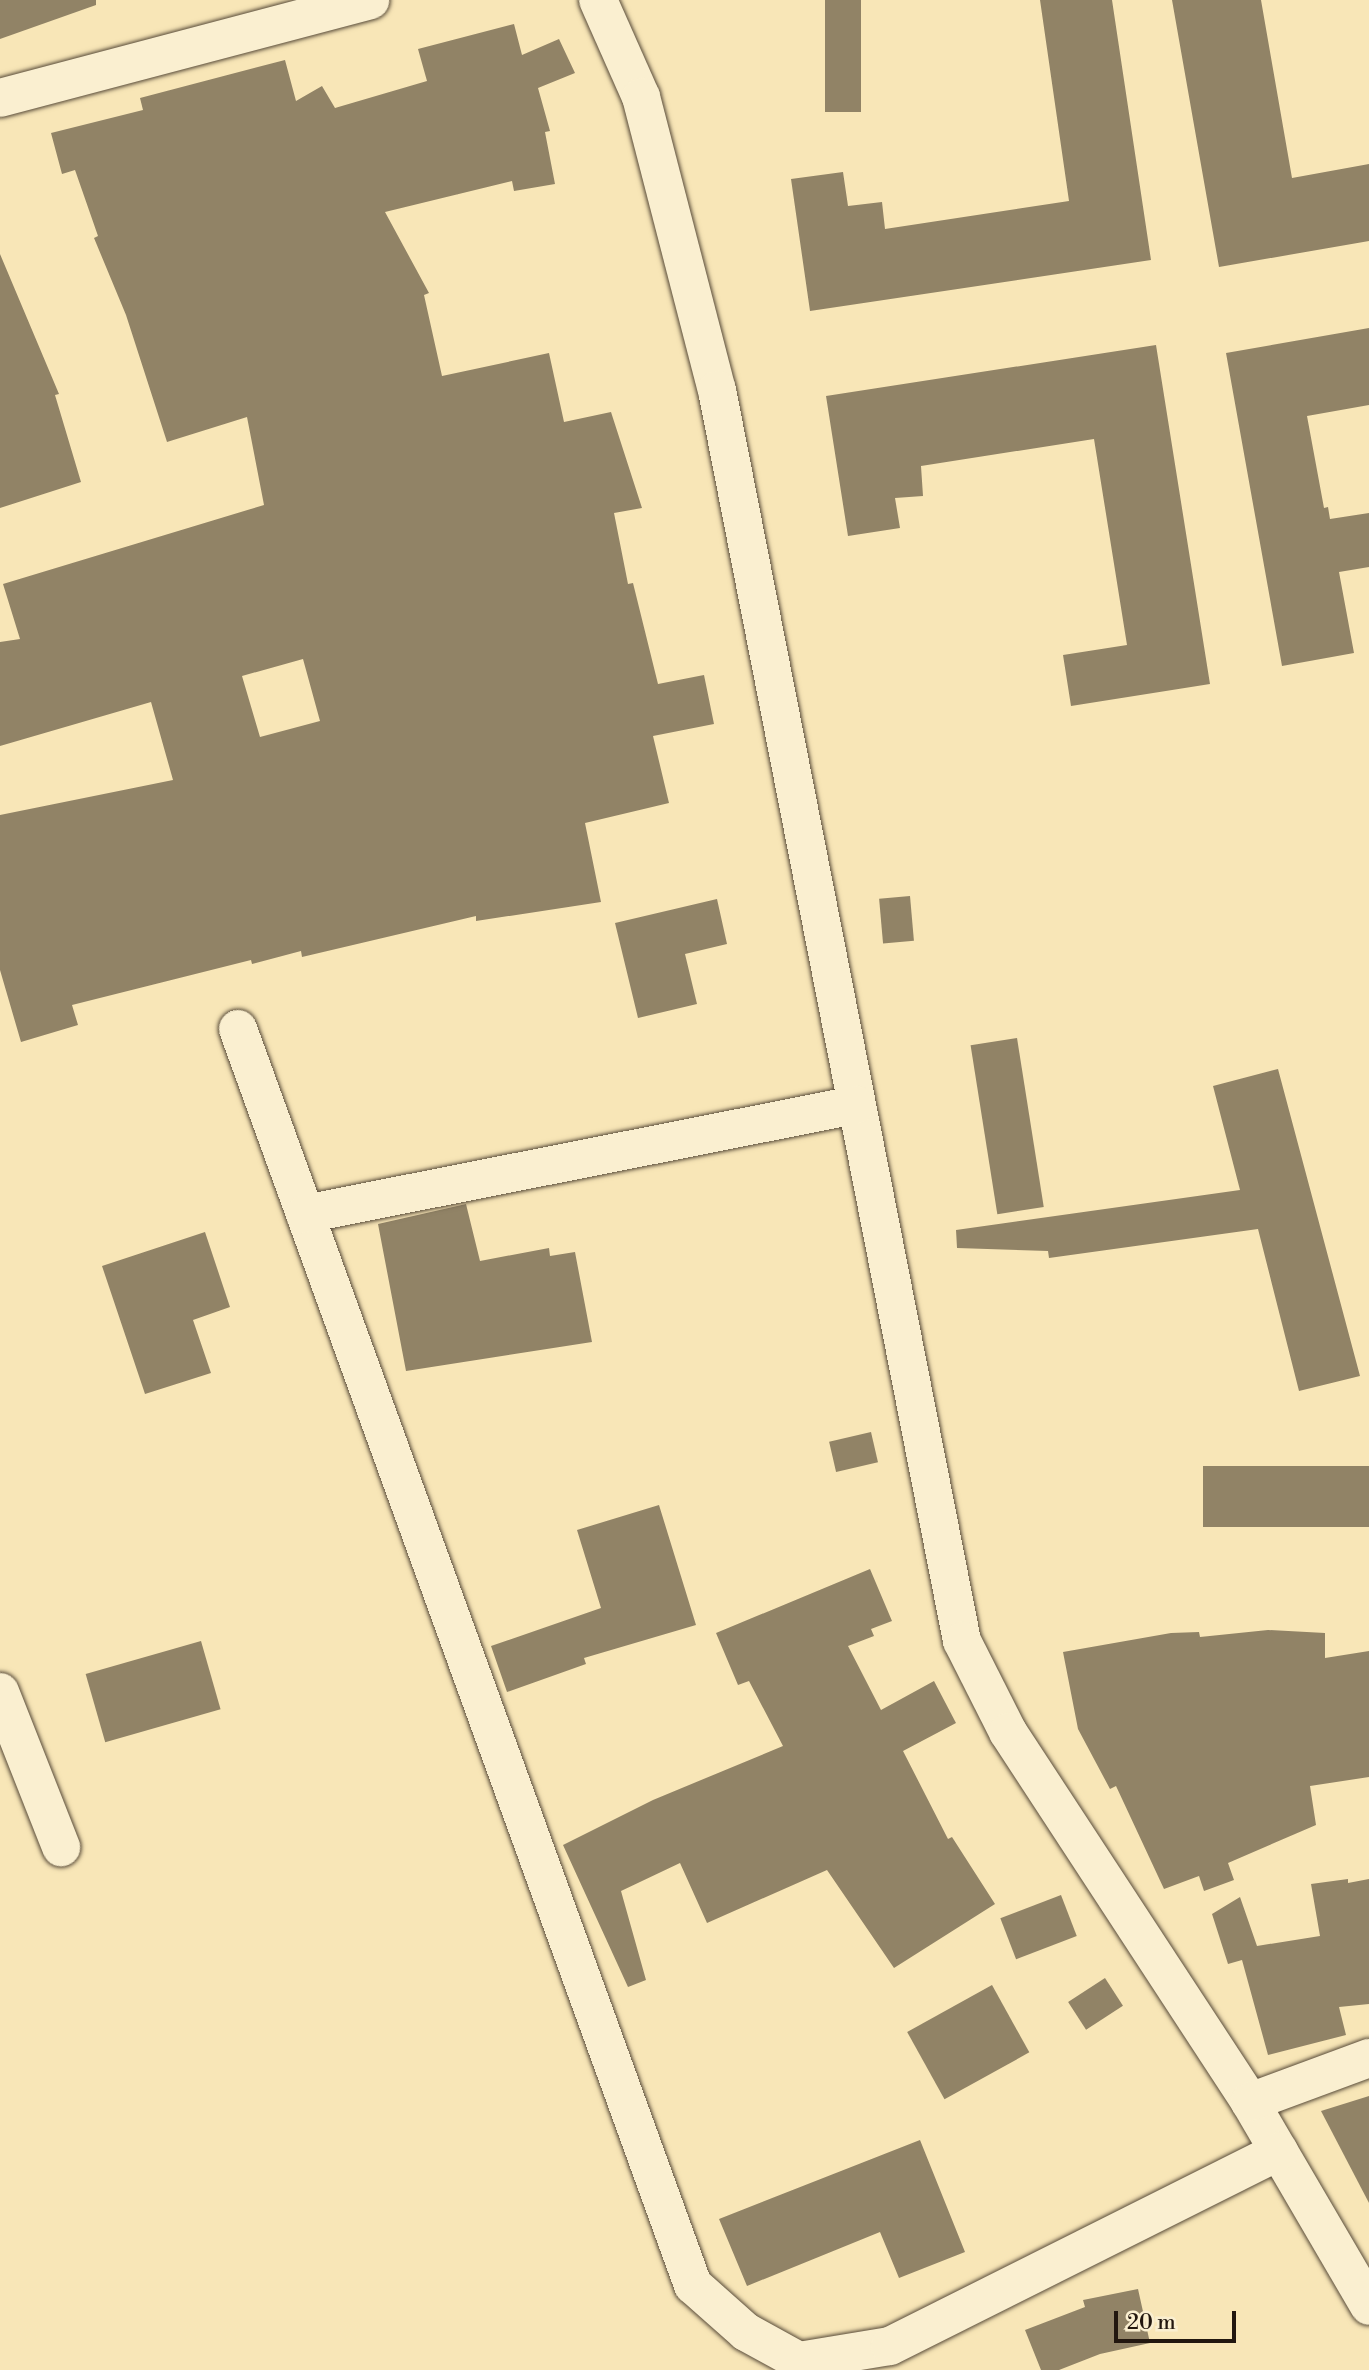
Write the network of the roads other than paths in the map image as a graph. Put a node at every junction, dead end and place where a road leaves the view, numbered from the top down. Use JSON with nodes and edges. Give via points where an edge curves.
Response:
{"nodes":[{"id":1,"x":370,"y":0,"type":"edge"},
{"id":2,"x":598,"y":0,"type":"edge"},
{"id":3,"x":323,"y":6,"type":"edge"},
{"id":4,"x":0,"y":98,"type":"edge"},
{"id":5,"x":238,"y":1029,"type":"dead end"},
{"id":6,"x":855,"y":1105,"type":"junction"},
{"id":7,"x":305,"y":1214,"type":"junction"},
{"id":8,"x":0,"y":1692,"type":"edge"},
{"id":9,"x":61,"y":1847,"type":"dead end"},
{"id":10,"x":1369,"y":2058,"type":"edge"},
{"id":11,"x":1250,"y":2102,"type":"junction"},
{"id":12,"x":1279,"y":2151,"type":"junction"},
{"id":13,"x":1369,"y":2306,"type":"edge"}],
"edges":[{"from":1,"to":3,"type":"street"},
{"from":2,"to":6,"type":"street","via":[[641,97],[716,390]]},
{"from":3,"to":4,"type":"street"},
{"from":5,"to":7,"type":"street"},
{"from":6,"to":7,"type":"street"},
{"from":6,"to":11,"type":"street","via":[[962,1641],[1007,1731]]},
{"from":7,"to":12,"type":"street","via":[[693,2285],[746,2332],[799,2361],[890,2346]]},
{"from":8,"to":9,"type":"street"},
{"from":10,"to":11,"type":"street"},
{"from":11,"to":12,"type":"street"},
{"from":12,"to":13,"type":"street"}]}
